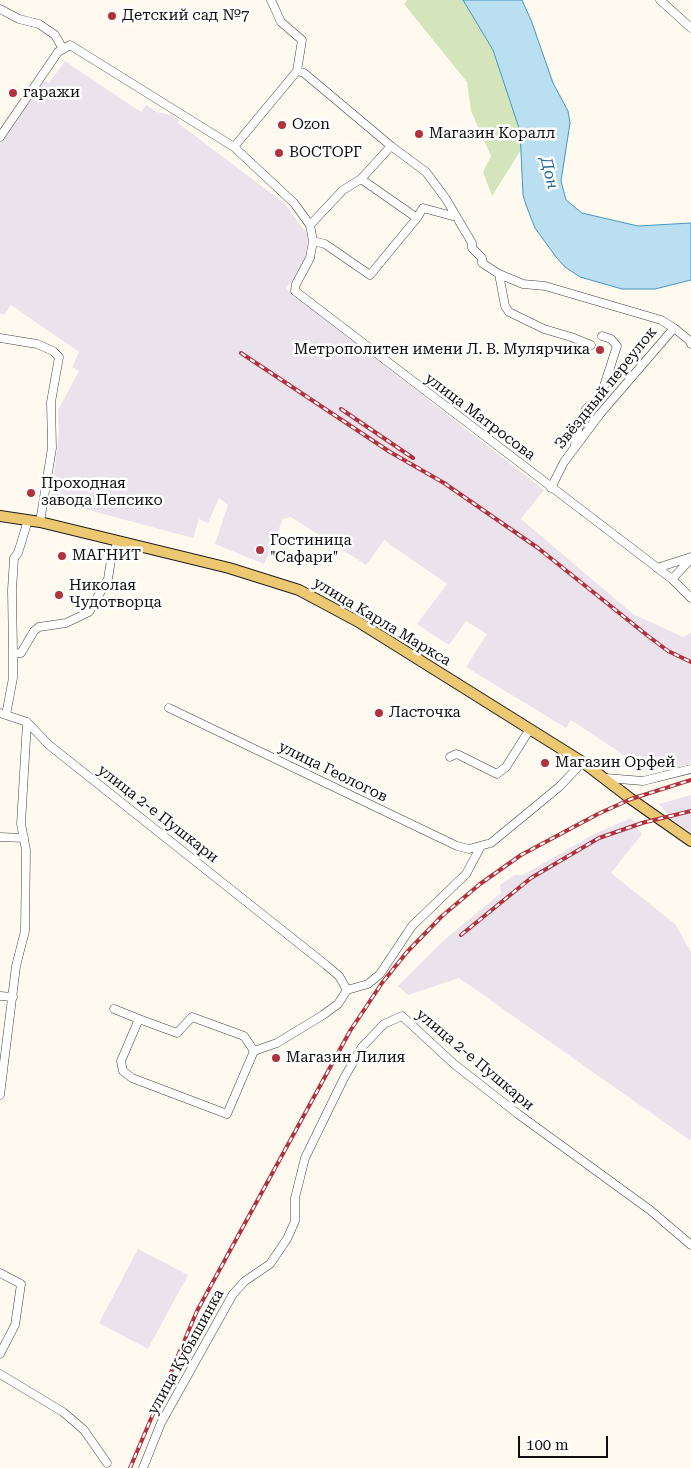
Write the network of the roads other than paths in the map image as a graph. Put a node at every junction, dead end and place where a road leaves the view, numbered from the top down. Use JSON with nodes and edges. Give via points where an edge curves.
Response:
{"nodes":[{"id":1,"x":271,"y":0,"type":"edge"},
{"id":2,"x":660,"y":0,"type":"edge"},
{"id":3,"x":0,"y":9,"type":"edge"},
{"id":4,"x":691,"y":28,"type":"edge"},
{"id":5,"x":63,"y":49,"type":"junction"},
{"id":6,"x":297,"y":71,"type":"junction"},
{"id":7,"x":0,"y":137,"type":"edge"},
{"id":8,"x":234,"y":146,"type":"junction"},
{"id":9,"x":391,"y":146,"type":"junction"},
{"id":10,"x":361,"y":179,"type":"junction"},
{"id":11,"x":456,"y":217,"type":"junction"},
{"id":12,"x":417,"y":218,"type":"junction"},
{"id":13,"x":310,"y":226,"type":"junction"},
{"id":14,"x":313,"y":241,"type":"junction"},
{"id":15,"x":499,"y":274,"type":"junction"},
{"id":16,"x":674,"y":328,"type":"junction"},
{"id":17,"x":602,"y":336,"type":"dead end"},
{"id":18,"x":0,"y":338,"type":"edge"},
{"id":19,"x":691,"y":344,"type":"edge"},
{"id":20,"x":591,"y":346,"type":"dead end"},
{"id":21,"x":604,"y":386,"type":"junction"},
{"id":22,"x":596,"y":419,"type":"junction"},
{"id":23,"x":575,"y":446,"type":"junction"},
{"id":24,"x":551,"y":488,"type":"junction"},
{"id":25,"x":0,"y":516,"type":"edge"},
{"id":26,"x":28,"y":520,"type":"junction"},
{"id":27,"x":40,"y":522,"type":"junction"},
{"id":28,"x":118,"y":541,"type":"junction"},
{"id":29,"x":691,"y":558,"type":"edge"},
{"id":30,"x":657,"y":568,"type":"junction"},
{"id":31,"x":672,"y":580,"type":"junction"},
{"id":32,"x":691,"y":598,"type":"edge"},
{"id":33,"x":13,"y":654,"type":"junction"},
{"id":34,"x":169,"y":708,"type":"dead end"},
{"id":35,"x":3,"y":714,"type":"edge"},
{"id":36,"x":23,"y":721,"type":"junction"},
{"id":37,"x":530,"y":729,"type":"junction"},
{"id":38,"x":450,"y":758,"type":"dead end"},
{"id":39,"x":583,"y":762,"type":"junction"},
{"id":40,"x":691,"y":769,"type":"edge"},
{"id":41,"x":606,"y":778,"type":"junction"},
{"id":42,"x":0,"y":837,"type":"edge"},
{"id":43,"x":24,"y":838,"type":"junction"},
{"id":44,"x":691,"y":840,"type":"edge"},
{"id":45,"x":486,"y":844,"type":"junction"},
{"id":46,"x":347,"y":990,"type":"junction"},
{"id":47,"x":0,"y":996,"type":"edge"},
{"id":48,"x":13,"y":997,"type":"junction"},
{"id":49,"x":114,"y":1009,"type":"dead end"},
{"id":50,"x":138,"y":1019,"type":"junction"},
{"id":51,"x":254,"y":1051,"type":"junction"},
{"id":52,"x":0,"y":1095,"type":"edge"},
{"id":53,"x":691,"y":1245,"type":"edge"},
{"id":54,"x":270,"y":1264,"type":"joint"},
{"id":55,"x":0,"y":1273,"type":"edge"},
{"id":56,"x":0,"y":1354,"type":"edge"},
{"id":57,"x":0,"y":1374,"type":"edge"},
{"id":58,"x":106,"y":1463,"type":"dead end"},
{"id":59,"x":143,"y":1468,"type":"edge"}],
"edges":[{"from":1,"to":6,"type":"street","via":[[281,22],[302,40]]},
{"from":2,"to":4,"type":"street"},
{"from":3,"to":5,"type":"street","via":[[40,24],[55,34]]},
{"from":5,"to":7,"type":"street"},
{"from":5,"to":8,"type":"street","via":[[70,45],[83,52]]},
{"from":6,"to":8,"type":"street"},
{"from":6,"to":9,"type":"street","via":[[304,73]]},
{"from":8,"to":13,"type":"street","via":[[294,203]]},
{"from":9,"to":10,"type":"street"},
{"from":9,"to":11,"type":"street","via":[[426,172]]},
{"from":10,"to":12,"type":"street"},
{"from":10,"to":13,"type":"street","via":[[343,190]]},
{"from":11,"to":12,"type":"street","via":[[423,208]]},
{"from":11,"to":15,"type":"street","via":[[482,262]]},
{"from":12,"to":14,"type":"street","via":[[370,275],[324,244]]},
{"from":13,"to":14,"type":"street"},
{"from":14,"to":24,"type":"street","name":"улица Матросова","via":[[310,258],[296,284],[296,291]]},
{"from":15,"to":16,"type":"street","via":[[523,284],[544,286],[661,320]]},
{"from":15,"to":20,"type":"street","via":[[509,312]]},
{"from":16,"to":19,"type":"street","name":"Звёздный переулок"},
{"from":16,"to":22,"type":"street","name":"Звёздный переулок"},
{"from":17,"to":21,"type":"street","via":[[617,346]]},
{"from":18,"to":27,"type":"street","via":[[37,344],[59,357],[51,402],[52,448]]},
{"from":21,"to":22,"type":"street"},
{"from":21,"to":23,"type":"street","via":[[598,398],[586,409]]},
{"from":22,"to":23,"type":"street","name":"Звёздный переулок"},
{"from":23,"to":24,"type":"street","name":"Звёздный переулок"},
{"from":24,"to":30,"type":"street","name":"улица Матросова"},
{"from":25,"to":26,"type":"main road","name":"улица Карла Маркса"},
{"from":26,"to":27,"type":"main road","name":"улица Карла Маркса"},
{"from":26,"to":33,"type":"street","via":[[14,558]]},
{"from":27,"to":28,"type":"main road","name":"улица Карла Маркса"},
{"from":28,"to":33,"type":"street","via":[[108,579],[89,612],[66,623],[39,627],[21,653]]},
{"from":28,"to":37,"type":"main road","name":"улица Карла Маркса","via":[[237,570],[299,590],[357,621]]},
{"from":29,"to":30,"type":"street"},
{"from":29,"to":31,"type":"street"},
{"from":30,"to":31,"type":"street","name":"улица Матросова"},
{"from":31,"to":32,"type":"street","name":"улица Матросова"},
{"from":33,"to":35,"type":"street","via":[[13,678]]},
{"from":34,"to":45,"type":"street","name":"улица Геологов","via":[[457,846],[469,849]]},
{"from":35,"to":36,"type":"street"},
{"from":36,"to":43,"type":"street","via":[[21,824]]},
{"from":36,"to":46,"type":"street","name":"улица 2-е Пушкари","via":[[326,965],[339,976]]},
{"from":37,"to":38,"type":"street","via":[[506,767],[497,774],[459,755]]},
{"from":37,"to":39,"type":"main road","name":"улица Карла Маркса"},
{"from":39,"to":41,"type":"main road","name":"улица Карла Маркса"},
{"from":39,"to":45,"type":"street","via":[[559,787]]},
{"from":40,"to":41,"type":"street","via":[[643,780]]},
{"from":41,"to":44,"type":"main road","name":"улица Карла Маркса"},
{"from":42,"to":43,"type":"street"},
{"from":43,"to":48,"type":"street","via":[[25,931],[16,966]]},
{"from":45,"to":46,"type":"street","via":[[466,874],[412,926],[380,974],[368,984]]},
{"from":46,"to":51,"type":"street","via":[[338,1004],[323,1015],[277,1043]]},
{"from":47,"to":48,"type":"street"},
{"from":48,"to":52,"type":"street"},
{"from":49,"to":50,"type":"street"},
{"from":50,"to":51,"type":"street","via":[[177,1033],[192,1017],[244,1036]]},
{"from":50,"to":51,"type":"street","via":[[121,1061],[122,1071],[132,1078],[227,1114]]},
{"from":53,"to":54,"type":"street","name":"улица 2-е Пушкари","via":[[650,1210],[454,1064],[402,1016],[384,1024],[362,1047],[344,1078],[305,1158],[295,1198],[295,1221]]},
{"from":54,"to":59,"type":"street","name":"улица Кубышинка","via":[[245,1281],[233,1294],[161,1423]]},
{"from":55,"to":56,"type":"street","via":[[21,1284],[14,1325]]},
{"from":57,"to":58,"type":"street","via":[[63,1412],[84,1430]]}]}
